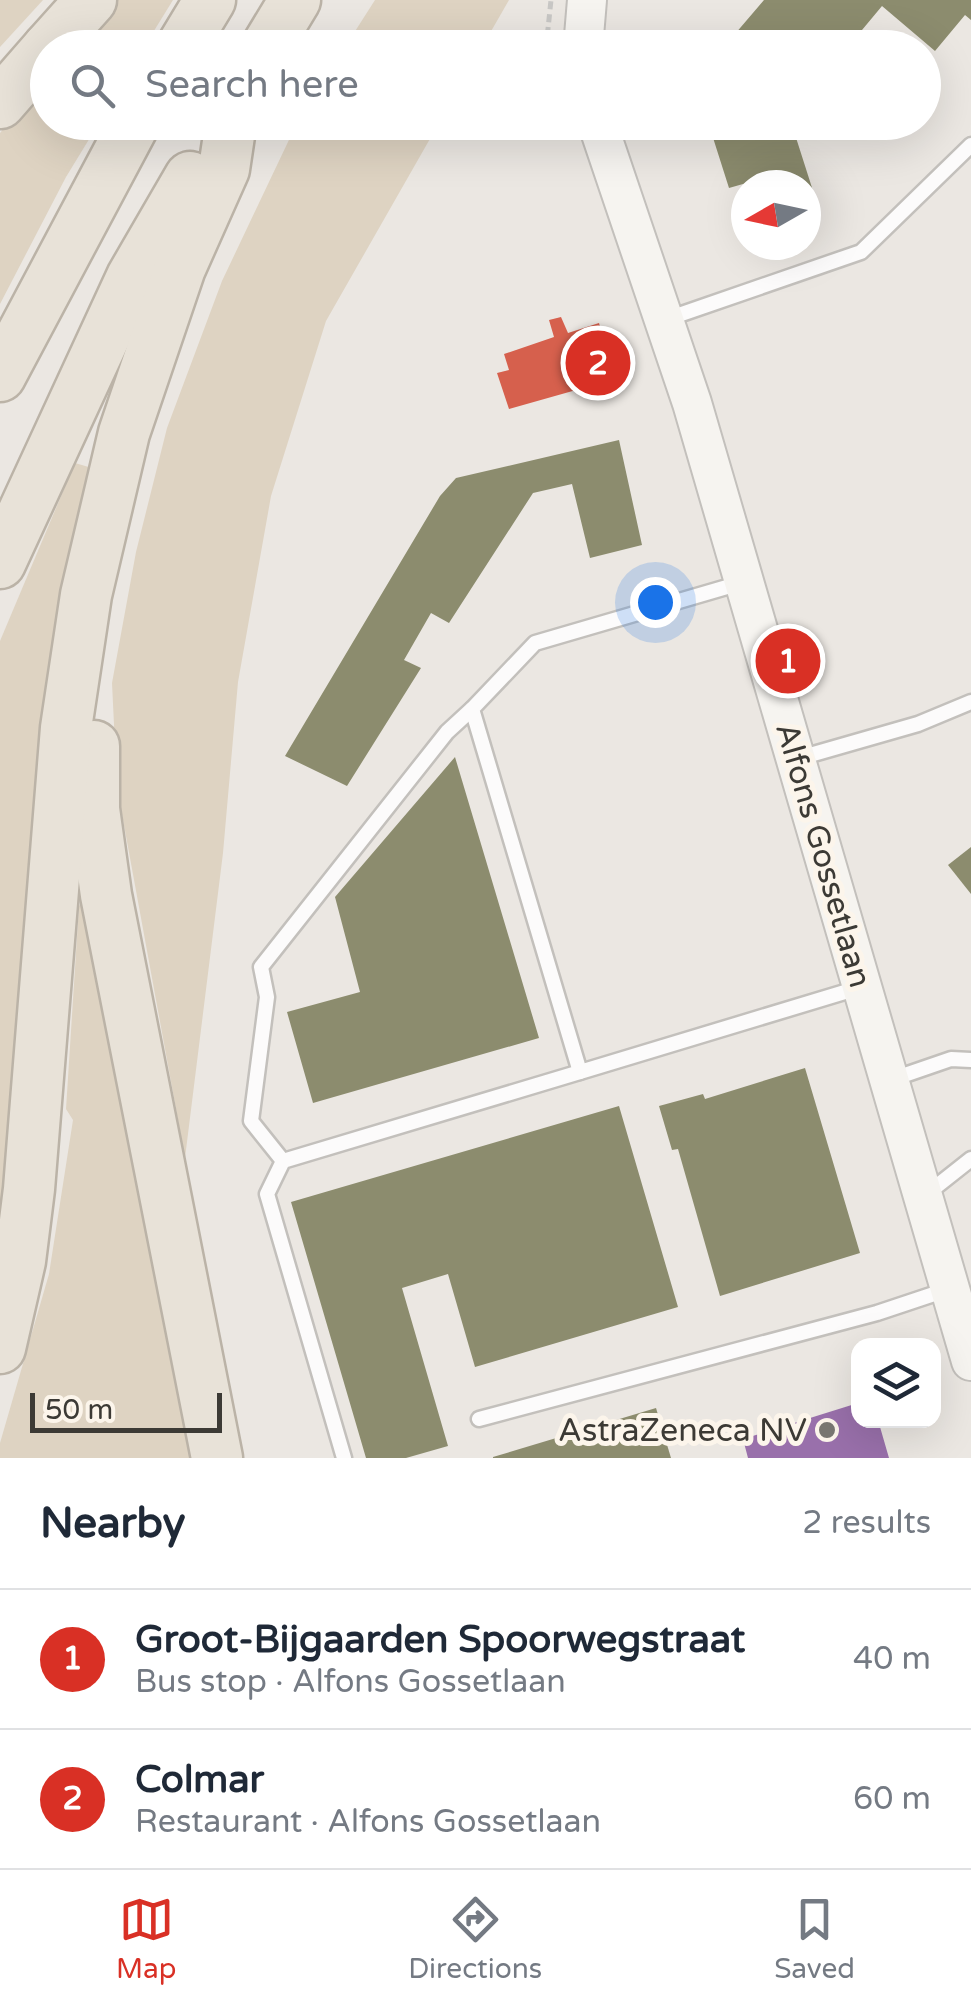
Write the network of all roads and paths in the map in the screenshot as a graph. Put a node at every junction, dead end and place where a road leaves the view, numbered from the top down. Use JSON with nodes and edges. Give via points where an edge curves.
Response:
{"nodes":[{"id":1,"x":91,"y":0,"type":"edge"},
{"id":2,"x":210,"y":0,"type":"edge"},
{"id":3,"x":294,"y":0,"type":"edge"},
{"id":4,"x":551,"y":0,"type":"edge"},
{"id":5,"x":587,"y":0,"type":"edge"},
{"id":6,"x":64,"y":30,"type":"edge"},
{"id":7,"x":192,"y":30,"type":"edge"},
{"id":8,"x":276,"y":30,"type":"edge"},
{"id":9,"x":548,"y":30,"type":"edge"},
{"id":10,"x":584,"y":30,"type":"edge"},
{"id":11,"x":30,"y":69,"type":"edge"},
{"id":12,"x":0,"y":103,"type":"edge"},
{"id":13,"x":125,"y":140,"type":"edge"},
{"id":14,"x":212,"y":140,"type":"edge"},
{"id":15,"x":228,"y":140,"type":"edge"},
{"id":16,"x":603,"y":140,"type":"edge"},
{"id":17,"x":971,"y":145,"type":"edge"},
{"id":18,"x":666,"y":319,"type":"junction"},
{"id":19,"x":0,"y":376,"type":"edge"},
{"id":20,"x":0,"y":563,"type":"edge"},
{"id":21,"x":744,"y":582,"type":"junction"},
{"id":22,"x":86,"y":595,"type":"junction"},
{"id":23,"x":971,"y":702,"type":"edge"},
{"id":24,"x":472,"y":709,"type":"junction"},
{"id":25,"x":796,"y":759,"type":"junction"},
{"id":26,"x":862,"y":987,"type":"junction"},
{"id":27,"x":971,"y":1060,"type":"edge"},
{"id":28,"x":580,"y":1072,"type":"junction"},
{"id":29,"x":890,"y":1080,"type":"junction"},
{"id":30,"x":971,"y":1159,"type":"edge"},
{"id":31,"x":284,"y":1161,"type":"junction"},
{"id":32,"x":923,"y":1197,"type":"junction"},
{"id":33,"x":950,"y":1289,"type":"junction"},
{"id":34,"x":0,"y":1348,"type":"edge"},
{"id":35,"x":971,"y":1361,"type":"edge"},
{"id":36,"x":479,"y":1419,"type":"dead end"},
{"id":37,"x":217,"y":1458,"type":"edge"},
{"id":38,"x":344,"y":1458,"type":"edge"}],
"edges":[{"from":1,"to":6,"type":"highway"},
{"from":2,"to":7,"type":"highway"},
{"from":3,"to":8,"type":"highway"},
{"from":4,"to":9,"type":"path"},
{"from":5,"to":10,"type":"street"},
{"from":11,"to":12,"type":"highway"},
{"from":13,"to":19,"type":"highway"},
{"from":14,"to":20,"type":"highway","via":[[132,277]]},
{"from":15,"to":22,"type":"highway","via":[[224,169],[180,268],[124,433]]},
{"from":16,"to":18,"type":"street","name":"Alfons Gossetlaan"},
{"from":17,"to":18,"type":"lane","via":[[861,252]]},
{"from":18,"to":21,"type":"street","name":"Alfons Gossetlaan"},
{"from":21,"to":24,"type":"lane","via":[[535,643]]},
{"from":21,"to":25,"type":"street","name":"Alfons Gossetlaan"},
{"from":22,"to":34,"type":"highway","via":[[66,728],[20,1261]]},
{"from":22,"to":37,"type":"highway","via":[[102,627],[93,716],[94,810],[106,895]]},
{"from":23,"to":25,"type":"lane"},
{"from":24,"to":28,"type":"lane"},
{"from":24,"to":31,"type":"lane","via":[[260,967],[266,997],[251,1121]]},
{"from":25,"to":26,"type":"street","name":"Alfons Gossetlaan"},
{"from":26,"to":28,"type":"lane"},
{"from":26,"to":29,"type":"street","name":"Alfons Gossetlaan"},
{"from":27,"to":29,"type":"lane","via":[[951,1059]]},
{"from":28,"to":31,"type":"lane"},
{"from":29,"to":32,"type":"street","name":"Alfons Gossetlaan"},
{"from":30,"to":32,"type":"lane"},
{"from":31,"to":38,"type":"lane","via":[[267,1194]]},
{"from":32,"to":33,"type":"street","name":"Alfons Gossetlaan"},
{"from":33,"to":35,"type":"street","name":"Alfons Gossetlaan"},
{"from":33,"to":36,"type":"lane"}]}
